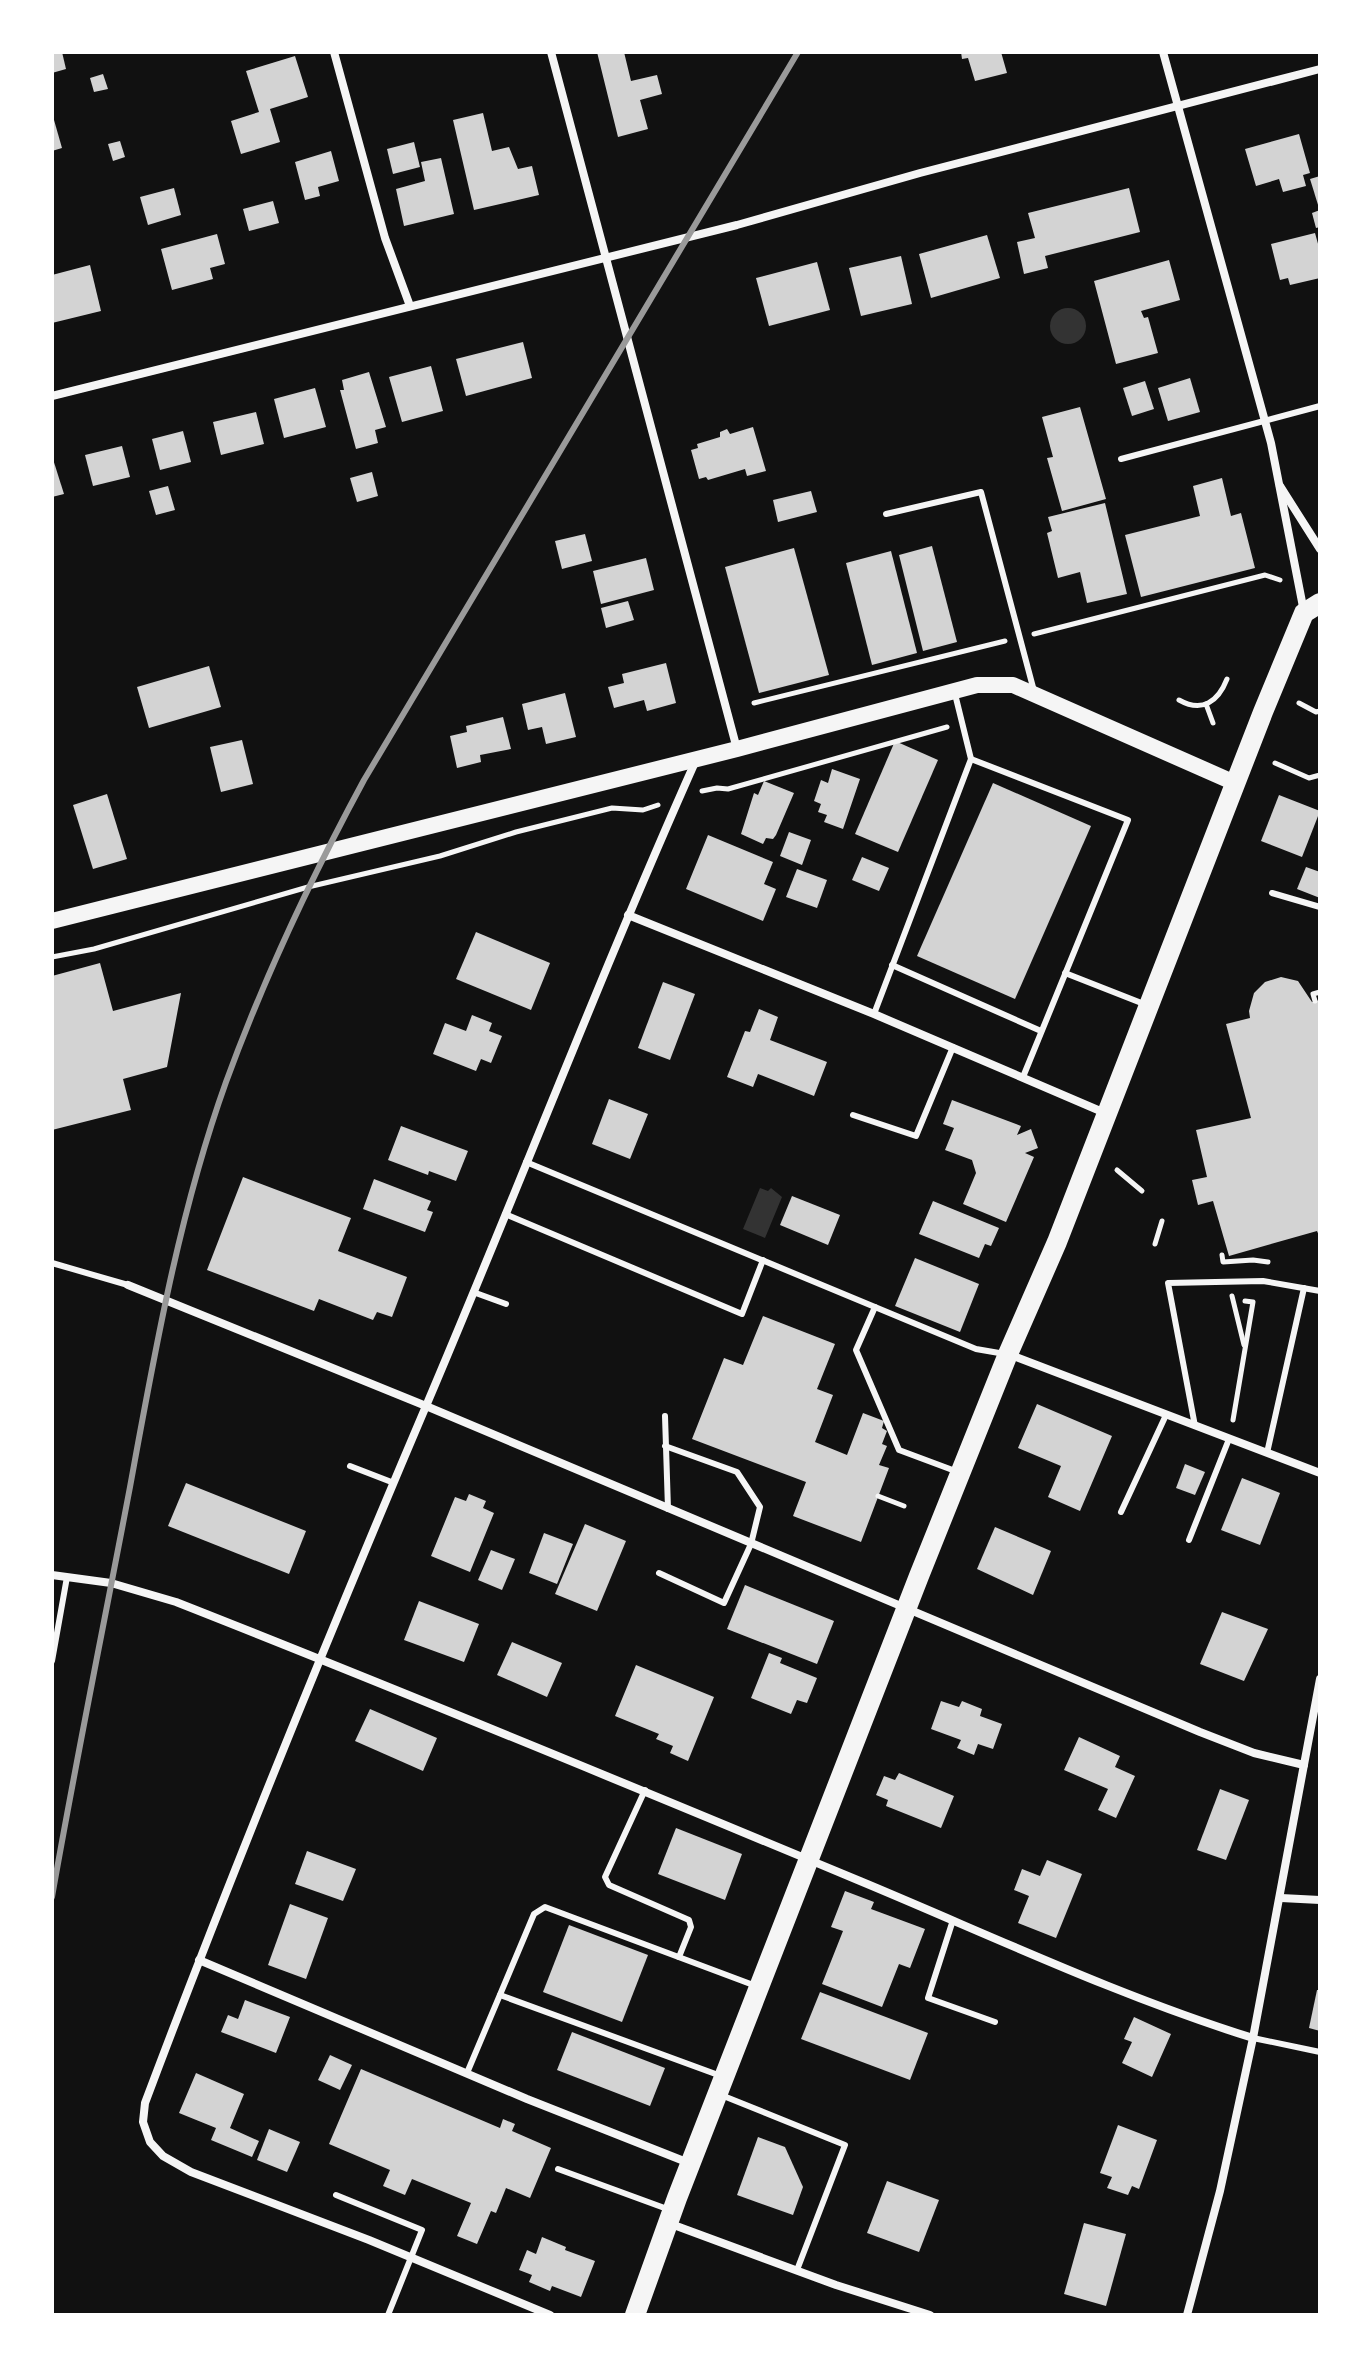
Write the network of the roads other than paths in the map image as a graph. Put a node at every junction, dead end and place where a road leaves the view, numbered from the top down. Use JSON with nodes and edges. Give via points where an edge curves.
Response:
{"nodes":[{"id":1,"x":334,"y":52,"type":"edge"},
{"id":2,"x":551,"y":52,"type":"edge"},
{"id":3,"x":1163,"y":52,"type":"edge"},
{"id":4,"x":1320,"y":69,"type":"edge"},
{"id":5,"x":1178,"y":106,"type":"junction"},
{"id":6,"x":604,"y":257,"type":"junction"},
{"id":7,"x":410,"y":306,"type":"junction"},
{"id":8,"x":52,"y":396,"type":"edge"},
{"id":9,"x":1320,"y":406,"type":"edge"},
{"id":10,"x":1265,"y":421,"type":"junction"},
{"id":11,"x":1121,"y":459,"type":"dead end"},
{"id":12,"x":1277,"y":482,"type":"junction"},
{"id":13,"x":886,"y":514,"type":"dead end"},
{"id":14,"x":1320,"y":549,"type":"edge"},
{"id":15,"x":1312,"y":608,"type":"edge"},
{"id":16,"x":955,"y":691,"type":"junction"},
{"id":17,"x":1035,"y":695,"type":"junction"},
{"id":18,"x":737,"y":749,"type":"junction"},
{"id":19,"x":696,"y":759,"type":"junction"},
{"id":20,"x":971,"y":759,"type":"junction"},
{"id":21,"x":1235,"y":783,"type":"junction"},
{"id":22,"x":1272,"y":893,"type":"dead end"},
{"id":23,"x":1320,"y":907,"type":"edge"},
{"id":24,"x":628,"y":915,"type":"junction"},
{"id":25,"x":52,"y":921,"type":"edge"},
{"id":26,"x":892,"y":965,"type":"junction"},
{"id":27,"x":1065,"y":973,"type":"junction"},
{"id":28,"x":1148,"y":1006,"type":"junction"},
{"id":29,"x":874,"y":1014,"type":"junction"},
{"id":30,"x":1041,"y":1031,"type":"junction"},
{"id":31,"x":953,"y":1047,"type":"junction"},
{"id":32,"x":1023,"y":1077,"type":"junction"},
{"id":33,"x":1106,"y":1114,"type":"junction"},
{"id":34,"x":853,"y":1115,"type":"dead end"},
{"id":35,"x":526,"y":1162,"type":"junction"},
{"id":36,"x":505,"y":1214,"type":"junction"},
{"id":37,"x":763,"y":1260,"type":"junction"},
{"id":38,"x":52,"y":1263,"type":"edge"},
{"id":39,"x":128,"y":1285,"type":"joint"},
{"id":40,"x":1304,"y":1288,"type":"junction"},
{"id":41,"x":1320,"y":1291,"type":"edge"},
{"id":42,"x":473,"y":1292,"type":"junction"},
{"id":43,"x":506,"y":1304,"type":"dead end"},
{"id":44,"x":875,"y":1307,"type":"junction"},
{"id":45,"x":1008,"y":1354,"type":"junction"},
{"id":46,"x":426,"y":1406,"type":"junction"},
{"id":47,"x":1166,"y":1415,"type":"junction"},
{"id":48,"x":665,"y":1416,"type":"dead end"},
{"id":49,"x":1195,"y":1426,"type":"junction"},
{"id":50,"x":1229,"y":1439,"type":"junction"},
{"id":51,"x":665,"y":1446,"type":"junction"},
{"id":52,"x":1267,"y":1453,"type":"junction"},
{"id":53,"x":350,"y":1466,"type":"dead end"},
{"id":54,"x":961,"y":1473,"type":"junction"},
{"id":55,"x":1320,"y":1473,"type":"edge"},
{"id":56,"x":394,"y":1483,"type":"junction"},
{"id":57,"x":668,"y":1509,"type":"junction"},
{"id":58,"x":1121,"y":1512,"type":"dead end"},
{"id":59,"x":1189,"y":1540,"type":"dead end"},
{"id":60,"x":751,"y":1544,"type":"junction"},
{"id":61,"x":659,"y":1573,"type":"dead end"},
{"id":62,"x":52,"y":1575,"type":"edge"},
{"id":63,"x":67,"y":1577,"type":"junction"},
{"id":64,"x":907,"y":1609,"type":"junction"},
{"id":65,"x":321,"y":1660,"type":"junction"},
{"id":66,"x":52,"y":1661,"type":"edge"},
{"id":67,"x":1320,"y":1679,"type":"edge"},
{"id":68,"x":1304,"y":1765,"type":"junction"},
{"id":69,"x":645,"y":1790,"type":"junction"},
{"id":70,"x":807,"y":1860,"type":"junction"},
{"id":71,"x":1281,"y":1898,"type":"junction"},
{"id":72,"x":1320,"y":1900,"type":"edge"},
{"id":73,"x":953,"y":1920,"type":"junction"},
{"id":74,"x":679,"y":1957,"type":"junction"},
{"id":75,"x":199,"y":1960,"type":"junction"},
{"id":76,"x":759,"y":1987,"type":"junction"},
{"id":77,"x":500,"y":1995,"type":"junction"},
{"id":78,"x":995,"y":2022,"type":"dead end"},
{"id":79,"x":1253,"y":2038,"type":"junction"},
{"id":80,"x":1320,"y":2052,"type":"edge"},
{"id":81,"x":467,"y":2073,"type":"junction"},
{"id":82,"x":721,"y":2086,"type":"junction"},
{"id":83,"x":691,"y":2163,"type":"junction"},
{"id":84,"x":558,"y":2169,"type":"dead end"},
{"id":85,"x":336,"y":2195,"type":"dead end"},
{"id":86,"x":671,"y":2217,"type":"junction"},
{"id":87,"x":411,"y":2257,"type":"junction"},
{"id":88,"x":797,"y":2270,"type":"junction"},
{"id":89,"x":388,"y":2315,"type":"edge"},
{"id":90,"x":550,"y":2315,"type":"edge"},
{"id":91,"x":635,"y":2315,"type":"edge"},
{"id":92,"x":930,"y":2315,"type":"edge"},
{"id":93,"x":1187,"y":2315,"type":"edge"}],
"edges":[{"from":1,"to":7,"type":"street","via":[[385,238]]},
{"from":2,"to":6,"type":"street"},
{"from":3,"to":5,"type":"street"},
{"from":4,"to":5,"type":"street"},
{"from":5,"to":6,"type":"street"},
{"from":5,"to":10,"type":"street"},
{"from":6,"to":7,"type":"street"},
{"from":6,"to":18,"type":"street"},
{"from":7,"to":8,"type":"street"},
{"from":9,"to":10,"type":"lane"},
{"from":10,"to":11,"type":"lane"},
{"from":10,"to":12,"type":"street"},
{"from":12,"to":14,"type":"street"},
{"from":12,"to":15,"type":"street"},
{"from":13,"to":17,"type":"lane","via":[[981,492]]},
{"from":15,"to":21,"type":"main road"},
{"from":16,"to":17,"type":"main road","via":[[1013,685]]},
{"from":16,"to":18,"type":"main road"},
{"from":16,"to":20,"type":"lane"},
{"from":17,"to":21,"type":"main road"},
{"from":18,"to":19,"type":"main road"},
{"from":19,"to":24,"type":"street"},
{"from":19,"to":25,"type":"main road"},
{"from":20,"to":26,"type":"lane"},
{"from":20,"to":27,"type":"lane","via":[[1128,820]]},
{"from":21,"to":28,"type":"main road"},
{"from":22,"to":23,"type":"lane"},
{"from":24,"to":29,"type":"street"},
{"from":24,"to":35,"type":"street"},
{"from":26,"to":29,"type":"lane"},
{"from":26,"to":30,"type":"lane"},
{"from":27,"to":28,"type":"lane"},
{"from":27,"to":30,"type":"lane"},
{"from":28,"to":33,"type":"main road"},
{"from":29,"to":31,"type":"street"},
{"from":30,"to":32,"type":"lane"},
{"from":31,"to":32,"type":"street"},
{"from":31,"to":34,"type":"lane","via":[[916,1136]]},
{"from":32,"to":33,"type":"street"},
{"from":33,"to":45,"type":"main road"},
{"from":35,"to":36,"type":"street"},
{"from":35,"to":37,"type":"lane"},
{"from":36,"to":37,"type":"lane","via":[[742,1314]]},
{"from":36,"to":42,"type":"street"},
{"from":37,"to":44,"type":"lane"},
{"from":38,"to":39,"type":"lane"},
{"from":39,"to":46,"type":"street"},
{"from":40,"to":41,"type":"lane"},
{"from":40,"to":49,"type":"lane","via":[[1263,1281],[1168,1283]]},
{"from":40,"to":52,"type":"lane"},
{"from":42,"to":43,"type":"lane"},
{"from":42,"to":46,"type":"street"},
{"from":44,"to":45,"type":"lane","via":[[976,1349]]},
{"from":44,"to":54,"type":"lane","via":[[856,1350],[899,1450]]},
{"from":45,"to":47,"type":"street"},
{"from":45,"to":54,"type":"main road"},
{"from":46,"to":56,"type":"street"},
{"from":46,"to":57,"type":"street"},
{"from":47,"to":49,"type":"street"},
{"from":47,"to":58,"type":"lane"},
{"from":48,"to":51,"type":"lane"},
{"from":49,"to":50,"type":"street"},
{"from":50,"to":52,"type":"street"},
{"from":50,"to":59,"type":"lane"},
{"from":51,"to":57,"type":"lane"},
{"from":51,"to":60,"type":"lane","via":[[737,1472],[760,1507]]},
{"from":52,"to":55,"type":"street"},
{"from":53,"to":56,"type":"lane"},
{"from":54,"to":64,"type":"main road"},
{"from":56,"to":65,"type":"street"},
{"from":57,"to":60,"type":"street"},
{"from":60,"to":61,"type":"lane","via":[[724,1603]]},
{"from":60,"to":64,"type":"street"},
{"from":62,"to":63,"type":"street"},
{"from":63,"to":65,"type":"street","via":[[138,1589]]},
{"from":63,"to":66,"type":"lane"},
{"from":64,"to":68,"type":"street","via":[[1200,1732]]},
{"from":64,"to":70,"type":"main road"},
{"from":65,"to":69,"type":"street"},
{"from":65,"to":75,"type":"street"},
{"from":67,"to":68,"type":"street"},
{"from":68,"to":71,"type":"street"},
{"from":69,"to":70,"type":"street"},
{"from":69,"to":74,"type":"lane","via":[[605,1877],[609,1885],[689,1920]]},
{"from":70,"to":73,"type":"street"},
{"from":70,"to":76,"type":"main road"},
{"from":71,"to":72,"type":"street"},
{"from":71,"to":79,"type":"street"},
{"from":73,"to":78,"type":"lane","via":[[928,1998]]},
{"from":73,"to":79,"type":"street"},
{"from":74,"to":76,"type":"lane"},
{"from":74,"to":77,"type":"lane","via":[[545,1907],[534,1914]]},
{"from":75,"to":81,"type":"street"},
{"from":75,"to":87,"type":"street","via":[[145,2103],[143,2122],[150,2142],[191,2172]]},
{"from":76,"to":82,"type":"main road"},
{"from":77,"to":81,"type":"lane"},
{"from":77,"to":82,"type":"lane"},
{"from":79,"to":80,"type":"lane"},
{"from":79,"to":93,"type":"street"},
{"from":81,"to":83,"type":"street"},
{"from":82,"to":83,"type":"main road"},
{"from":82,"to":88,"type":"lane","via":[[845,2145]]},
{"from":83,"to":86,"type":"main road"},
{"from":84,"to":86,"type":"lane"},
{"from":85,"to":87,"type":"lane","via":[[422,2230]]},
{"from":86,"to":88,"type":"street"},
{"from":86,"to":91,"type":"main road"},
{"from":87,"to":89,"type":"lane"},
{"from":87,"to":90,"type":"street"},
{"from":88,"to":92,"type":"street"}]}
